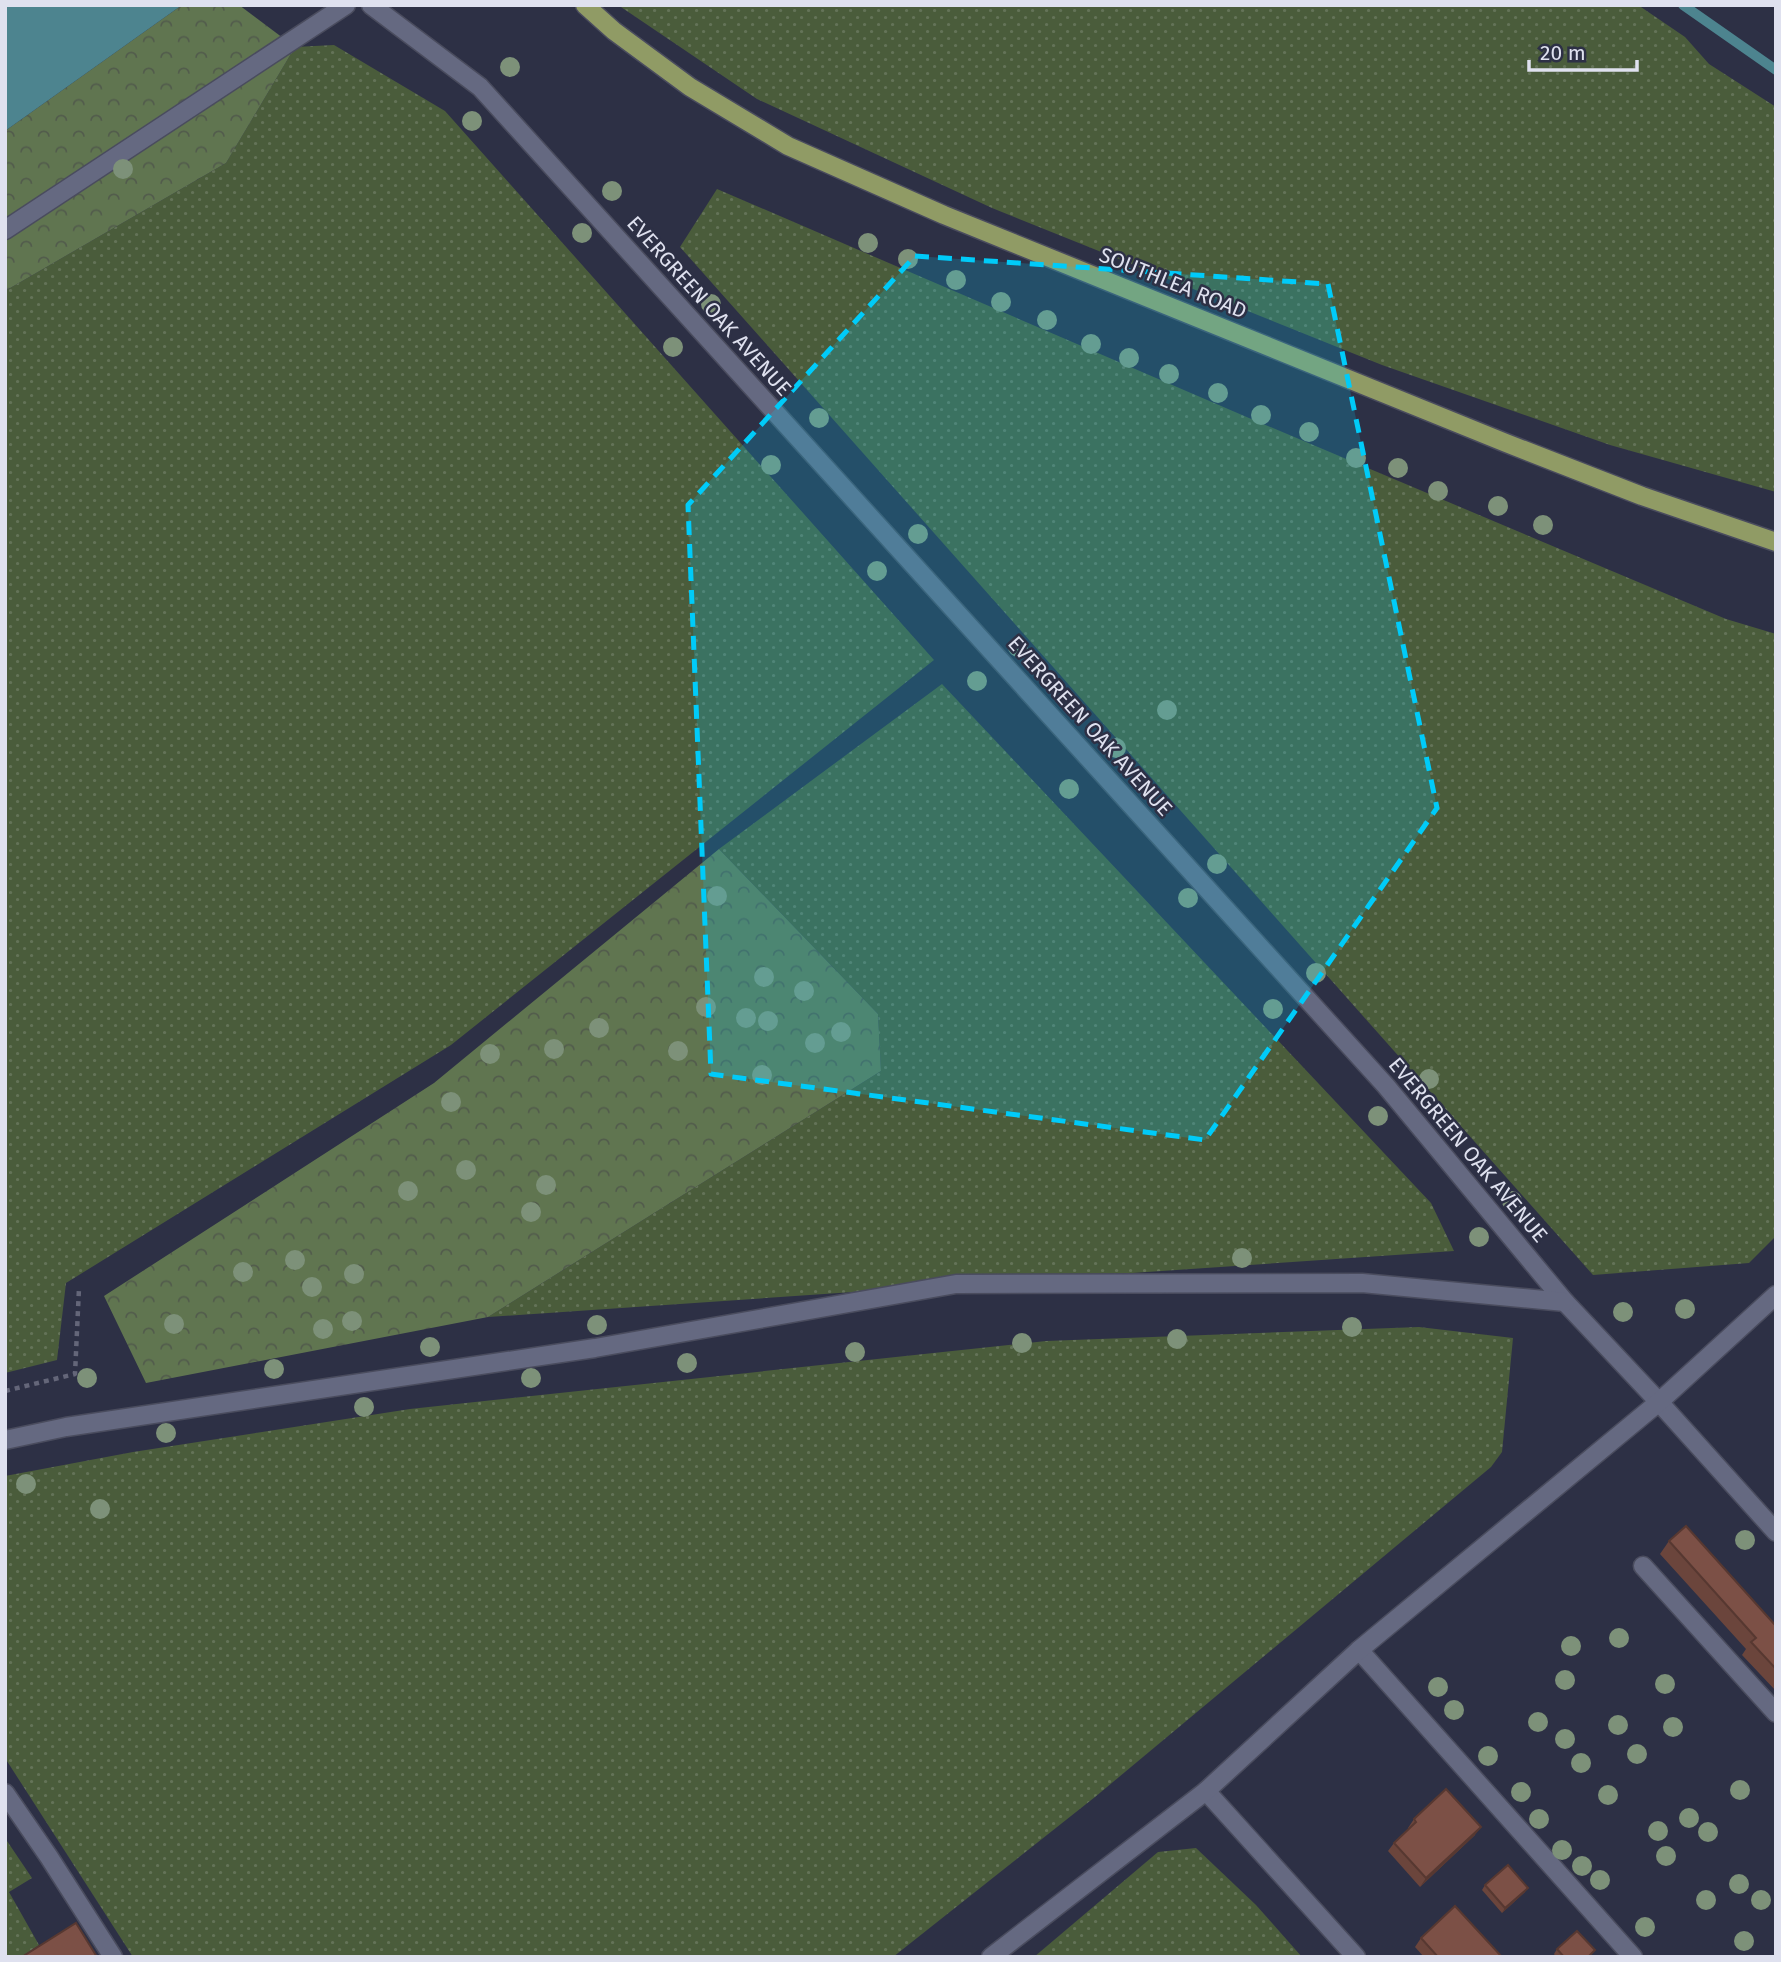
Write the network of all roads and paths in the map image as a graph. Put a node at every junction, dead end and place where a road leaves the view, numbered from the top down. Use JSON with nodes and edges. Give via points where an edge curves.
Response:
{"nodes":[{"id":1,"x":346,"y":5,"type":"edge"},
{"id":2,"x":371,"y":5,"type":"edge"},
{"id":3,"x":585,"y":5,"type":"edge"},
{"id":4,"x":5,"y":230,"type":"edge"},
{"id":5,"x":1776,"y":542,"type":"edge"},
{"id":6,"x":79,"y":1287,"type":"dead end"},
{"id":7,"x":1776,"y":1295,"type":"edge"},
{"id":8,"x":1565,"y":1302,"type":"junction"},
{"id":9,"x":5,"y":1391,"type":"edge"},
{"id":10,"x":1659,"y":1402,"type":"junction"},
{"id":11,"x":5,"y":1440,"type":"edge"},
{"id":12,"x":1776,"y":1532,"type":"edge"},
{"id":13,"x":1643,"y":1566,"type":"dead end"},
{"id":14,"x":1359,"y":1650,"type":"junction"},
{"id":15,"x":1776,"y":1713,"type":"edge"},
{"id":16,"x":1206,"y":1791,"type":"junction"},
{"id":17,"x":5,"y":1793,"type":"edge"},
{"id":18,"x":113,"y":1957,"type":"edge"},
{"id":19,"x":991,"y":1957,"type":"edge"},
{"id":20,"x":1356,"y":1957,"type":"edge"},
{"id":21,"x":1633,"y":1957,"type":"edge"}],
"edges":[{"from":1,"to":4,"type":"lane"},
{"from":2,"to":8,"type":"lane","name":"EVERGREEN OAK AVENUE","via":[[480,87],[1386,1086]]},
{"from":3,"to":5,"type":"main road","name":"SOUTHLEA ROAD","via":[[690,87],[788,146],[944,215],[1506,443]]},
{"from":6,"to":9,"type":"path","via":[[75,1374]]},
{"from":7,"to":10,"type":"lane"},
{"from":8,"to":10,"type":"lane","name":"EVERGREEN OAK AVENUE"},
{"from":8,"to":11,"type":"lane","via":[[1362,1283],[956,1284],[595,1348]]},
{"from":10,"to":12,"type":"lane","name":"EVERGREEN OAK AVENUE"},
{"from":10,"to":14,"type":"lane"},
{"from":13,"to":15,"type":"lane"},
{"from":14,"to":16,"type":"lane"},
{"from":14,"to":21,"type":"lane"},
{"from":16,"to":19,"type":"lane"},
{"from":16,"to":20,"type":"lane"},
{"from":17,"to":18,"type":"lane"}]}
